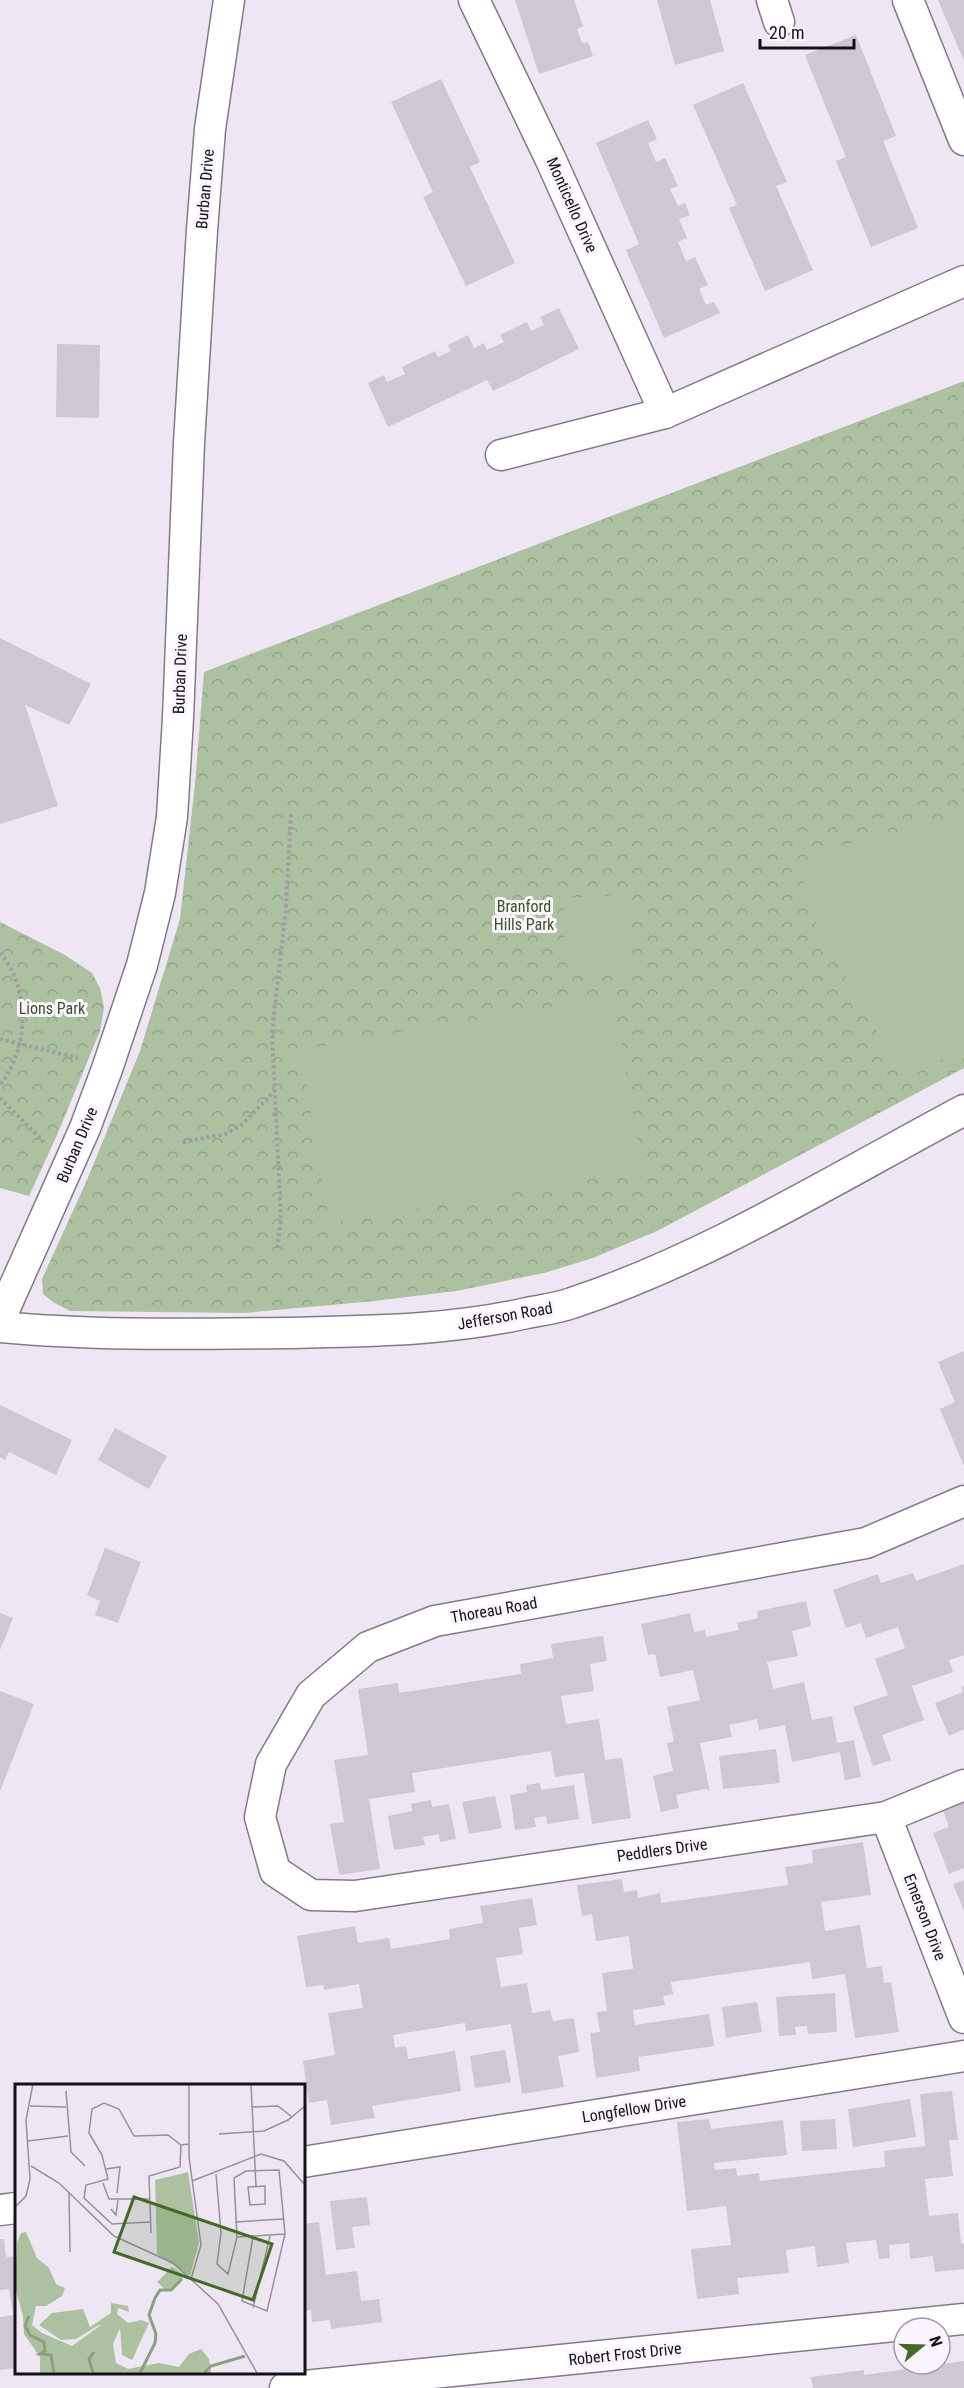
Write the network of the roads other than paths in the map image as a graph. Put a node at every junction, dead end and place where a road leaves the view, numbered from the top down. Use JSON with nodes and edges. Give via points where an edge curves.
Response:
{"nodes":[{"id":1,"x":229,"y":0,"type":"edge"},
{"id":2,"x":474,"y":0,"type":"edge"},
{"id":3,"x":908,"y":0,"type":"edge"},
{"id":4,"x":964,"y":140,"type":"edge"},
{"id":5,"x":964,"y":281,"type":"edge"},
{"id":6,"x":665,"y":413,"type":"junction"},
{"id":7,"x":501,"y":455,"type":"dead end"},
{"id":8,"x":964,"y":1110,"type":"edge"},
{"id":9,"x":0,"y":1319,"type":"edge"},
{"id":10,"x":0,"y":1327,"type":"edge"},
{"id":11,"x":964,"y":1501,"type":"edge"},
{"id":12,"x":964,"y":1785,"type":"edge"},
{"id":13,"x":886,"y":1816,"type":"junction"},
{"id":14,"x":355,"y":1896,"type":"joint"},
{"id":15,"x":964,"y":2018,"type":"edge"},
{"id":16,"x":964,"y":2056,"type":"edge"},
{"id":17,"x":304,"y":2162,"type":"edge"},
{"id":18,"x":15,"y":2208,"type":"edge"},
{"id":19,"x":0,"y":2210,"type":"edge"},
{"id":20,"x":964,"y":2319,"type":"edge"},
{"id":21,"x":285,"y":2388,"type":"edge"}],
"edges":[{"from":1,"to":9,"type":"street","name":"Burban Drive","via":[[210,129],[202,230],[172,818],[160,893],[142,965],[107,1069]]},
{"from":2,"to":6,"type":"street","name":"Monticello Drive"},
{"from":3,"to":4,"type":"street"},
{"from":5,"to":6,"type":"street"},
{"from":6,"to":7,"type":"street"},
{"from":8,"to":10,"type":"street","name":"Jefferson Road","via":[[730,1235],[644,1275],[549,1309],[496,1320],[398,1331],[122,1334]]},
{"from":11,"to":14,"type":"street","name":"Thoreau Road","via":[[866,1543],[435,1621],[368,1647],[310,1695],[272,1764],[260,1817],[275,1871],[311,1895]]},
{"from":12,"to":13,"type":"street","name":"Peddlers Drive"},
{"from":13,"to":14,"type":"street","name":"Peddlers Drive"},
{"from":13,"to":15,"type":"street","name":"Emerson Drive"},
{"from":16,"to":17,"type":"street","name":"Longfellow Drive"},
{"from":18,"to":19,"type":"street"},
{"from":20,"to":21,"type":"street","name":"Robert Frost Drive"}]}
